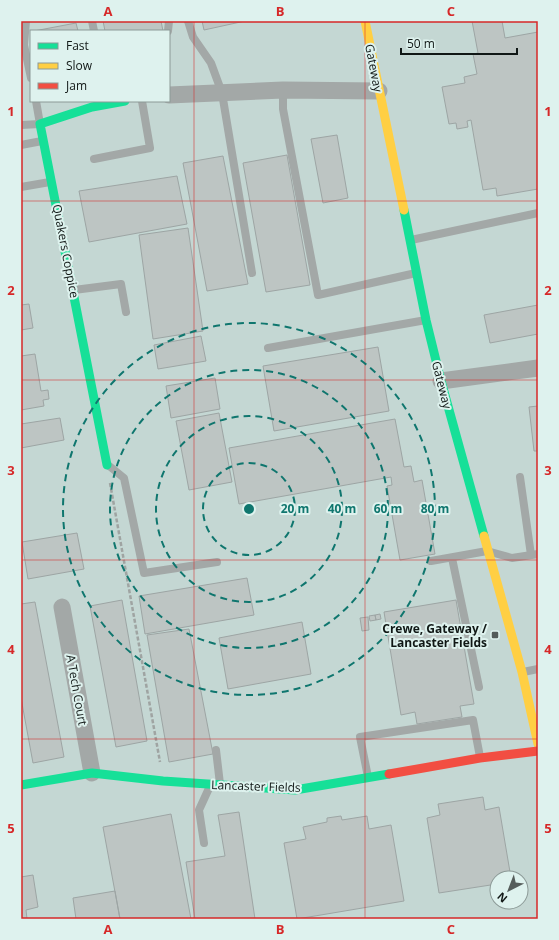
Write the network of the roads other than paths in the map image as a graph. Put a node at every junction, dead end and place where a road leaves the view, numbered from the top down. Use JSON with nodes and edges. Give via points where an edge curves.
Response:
{"nodes":[{"id":1,"x":26,"y":21,"type":"edge"},
{"id":2,"x":188,"y":21,"type":"edge"},
{"id":3,"x":365,"y":21,"type":"edge"},
{"id":4,"x":30,"y":73,"type":"edge"},
{"id":5,"x":283,"y":90,"type":"junction"},
{"id":6,"x":379,"y":91,"type":"junction"},
{"id":7,"x":222,"y":93,"type":"junction"},
{"id":8,"x":170,"y":95,"type":"edge"},
{"id":9,"x":36,"y":102,"type":"edge"},
{"id":10,"x":120,"y":102,"type":"edge"},
{"id":11,"x":142,"y":102,"type":"edge"},
{"id":12,"x":40,"y":124,"type":"junction"},
{"id":13,"x":21,"y":125,"type":"edge"},
{"id":14,"x":43,"y":140,"type":"junction"},
{"id":15,"x":21,"y":145,"type":"edge"},
{"id":16,"x":94,"y":159,"type":"dead end"},
{"id":17,"x":52,"y":182,"type":"junction"},
{"id":18,"x":21,"y":187,"type":"edge"},
{"id":19,"x":538,"y":213,"type":"edge"},
{"id":20,"x":410,"y":241,"type":"junction"},
{"id":21,"x":252,"y":273,"type":"dead end"},
{"id":22,"x":417,"y":273,"type":"junction"},
{"id":23,"x":74,"y":290,"type":"junction"},
{"id":24,"x":126,"y":312,"type":"dead end"},
{"id":25,"x":426,"y":320,"type":"junction"},
{"id":26,"x":268,"y":348,"type":"dead end"},
{"id":27,"x":538,"y":368,"type":"edge"},
{"id":28,"x":441,"y":381,"type":"junction"},
{"id":29,"x":107,"y":465,"type":"joint"},
{"id":30,"x":520,"y":477,"type":"dead end"},
{"id":31,"x":487,"y":551,"type":"junction"},
{"id":32,"x":534,"y":554,"type":"edge"},
{"id":33,"x":452,"y":558,"type":"junction"},
{"id":34,"x":431,"y":561,"type":"dead end"},
{"id":35,"x":217,"y":562,"type":"dead end"},
{"id":36,"x":62,"y":607,"type":"dead end"},
{"id":37,"x":538,"y":669,"type":"edge"},
{"id":38,"x":522,"y":672,"type":"junction"},
{"id":39,"x":479,"y":687,"type":"dead end"},
{"id":40,"x":538,"y":744,"type":"edge"},
{"id":41,"x":216,"y":750,"type":"dead end"},
{"id":42,"x":538,"y":751,"type":"edge"},
{"id":43,"x":480,"y":758,"type":"junction"},
{"id":44,"x":92,"y":773,"type":"junction"},
{"id":45,"x":368,"y":777,"type":"junction"},
{"id":46,"x":211,"y":784,"type":"junction"},
{"id":47,"x":21,"y":785,"type":"edge"},
{"id":48,"x":220,"y":785,"type":"junction"},
{"id":49,"x":204,"y":843,"type":"dead end"}],
"edges":[{"from":1,"to":4,"type":"lane","via":[[24,45]]},
{"from":2,"to":7,"type":"lane","via":[[193,37],[211,63]]},
{"from":3,"to":6,"type":"street","name":"Gateway"},
{"from":5,"to":6,"type":"street"},
{"from":5,"to":7,"type":"street"},
{"from":5,"to":22,"type":"lane","via":[[283,109],[318,295]]},
{"from":6,"to":20,"type":"street","name":"Gateway"},
{"from":7,"to":8,"type":"street"},
{"from":7,"to":21,"type":"lane"},
{"from":9,"to":12,"type":"lane"},
{"from":10,"to":12,"type":"street","via":[[92,107]]},
{"from":11,"to":16,"type":"lane","via":[[150,148]]},
{"from":12,"to":13,"type":"lane"},
{"from":12,"to":14,"type":"street","name":"Quakers Coppice"},
{"from":14,"to":15,"type":"lane"},
{"from":14,"to":17,"type":"street","name":"Quakers Coppice"},
{"from":17,"to":18,"type":"lane"},
{"from":17,"to":23,"type":"street","name":"Quakers Coppice"},
{"from":19,"to":20,"type":"lane"},
{"from":20,"to":22,"type":"street","name":"Gateway"},
{"from":22,"to":25,"type":"street","name":"Gateway"},
{"from":23,"to":24,"type":"lane","via":[[121,284]]},
{"from":23,"to":29,"type":"street","name":"Quakers Coppice"},
{"from":25,"to":26,"type":"lane"},
{"from":25,"to":28,"type":"street","name":"Gateway"},
{"from":27,"to":28,"type":"street"},
{"from":28,"to":31,"type":"street","name":"Gateway"},
{"from":29,"to":35,"type":"lane","via":[[124,478],[144,573]]},
{"from":30,"to":32,"type":"lane"},
{"from":31,"to":32,"type":"lane","via":[[512,558]]},
{"from":31,"to":33,"type":"lane"},
{"from":31,"to":38,"type":"street","name":"Gateway"},
{"from":33,"to":34,"type":"lane"},
{"from":33,"to":39,"type":"lane"},
{"from":36,"to":44,"type":"street","name":"A Tech Court"},
{"from":37,"to":38,"type":"lane"},
{"from":38,"to":40,"type":"street","name":"Gateway"},
{"from":41,"to":48,"type":"lane"},
{"from":42,"to":43,"type":"street","name":"Lancaster Fields"},
{"from":43,"to":45,"type":"street","name":"Lancaster Fields"},
{"from":43,"to":45,"type":"lane","via":[[473,720],[360,737]]},
{"from":44,"to":46,"type":"street","name":"Lancaster Fields"},
{"from":44,"to":47,"type":"street","name":"Lancaster Fields"},
{"from":45,"to":48,"type":"street","name":"Lancaster Fields","via":[[295,790]]},
{"from":46,"to":48,"type":"street","name":"Lancaster Fields"},
{"from":46,"to":49,"type":"lane","via":[[199,810]]}]}
